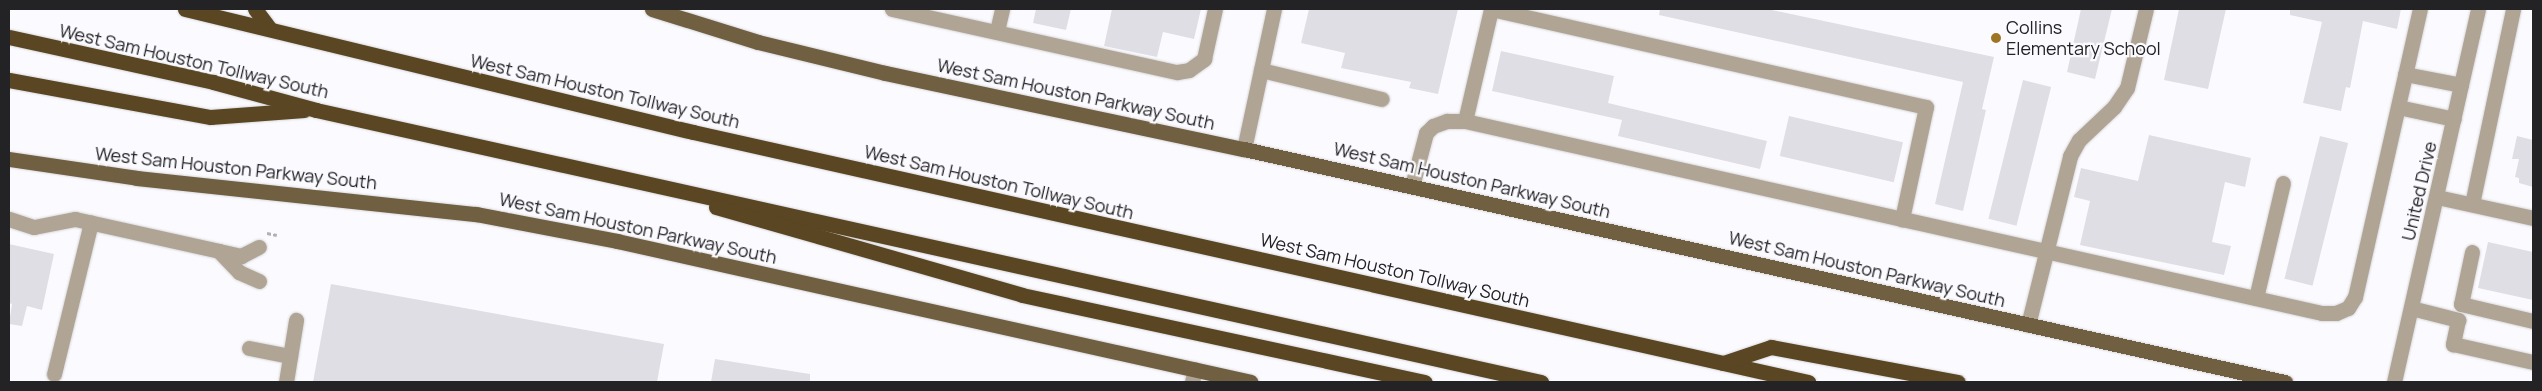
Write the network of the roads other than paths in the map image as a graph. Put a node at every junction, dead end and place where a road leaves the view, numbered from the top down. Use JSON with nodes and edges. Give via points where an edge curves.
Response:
{"nodes":[{"id":1,"x":185,"y":9,"type":"edge"},
{"id":2,"x":255,"y":9,"type":"edge"},
{"id":3,"x":652,"y":9,"type":"edge"},
{"id":4,"x":892,"y":9,"type":"edge"},
{"id":5,"x":1002,"y":9,"type":"edge"},
{"id":6,"x":1215,"y":9,"type":"edge"},
{"id":7,"x":1274,"y":9,"type":"edge"},
{"id":8,"x":1491,"y":9,"type":"edge"},
{"id":9,"x":2146,"y":9,"type":"edge"},
{"id":10,"x":2420,"y":9,"type":"edge"},
{"id":11,"x":2478,"y":9,"type":"edge"},
{"id":12,"x":2513,"y":9,"type":"edge"},
{"id":13,"x":270,"y":29,"type":"junction"},
{"id":14,"x":997,"y":31,"type":"junction"},
{"id":15,"x":9,"y":37,"type":"edge"},
{"id":16,"x":1261,"y":70,"type":"junction"},
{"id":17,"x":2405,"y":74,"type":"junction"},
{"id":18,"x":9,"y":80,"type":"edge"},
{"id":19,"x":2462,"y":85,"type":"junction"},
{"id":20,"x":1382,"y":99,"type":"dead end"},
{"id":21,"x":2398,"y":107,"type":"junction"},
{"id":22,"x":316,"y":110,"type":"junction"},
{"id":23,"x":2454,"y":119,"type":"junction"},
{"id":24,"x":1465,"y":120,"type":"junction"},
{"id":25,"x":1244,"y":149,"type":"junction"},
{"id":26,"x":9,"y":159,"type":"edge"},
{"id":27,"x":561,"y":163,"type":"junction"},
{"id":28,"x":2283,"y":183,"type":"dead end"},
{"id":29,"x":1412,"y":186,"type":"junction"},
{"id":30,"x":2437,"y":197,"type":"junction"},
{"id":31,"x":2472,"y":204,"type":"junction"},
{"id":32,"x":2533,"y":218,"type":"edge"},
{"id":33,"x":9,"y":219,"type":"edge"},
{"id":34,"x":1902,"y":219,"type":"junction"},
{"id":35,"x":91,"y":222,"type":"junction"},
{"id":36,"x":259,"y":247,"type":"dead end"},
{"id":37,"x":219,"y":251,"type":"junction"},
{"id":38,"x":2046,"y":251,"type":"junction"},
{"id":39,"x":2472,"y":252,"type":"dead end"},
{"id":40,"x":258,"y":281,"type":"dead end"},
{"id":41,"x":2256,"y":298,"type":"junction"},
{"id":42,"x":2461,"y":304,"type":"junction"},
{"id":43,"x":2411,"y":308,"type":"junction"},
{"id":44,"x":296,"y":320,"type":"dead end"},
{"id":45,"x":2458,"y":320,"type":"junction"},
{"id":46,"x":2533,"y":321,"type":"edge"},
{"id":47,"x":2028,"y":325,"type":"junction"},
{"id":48,"x":249,"y":348,"type":"dead end"},
{"id":49,"x":290,"y":356,"type":"junction"},
{"id":50,"x":2533,"y":362,"type":"edge"},
{"id":51,"x":1722,"y":363,"type":"junction"},
{"id":52,"x":54,"y":374,"type":"dead end"},
{"id":53,"x":1194,"y":376,"type":"edge"},
{"id":54,"x":286,"y":382,"type":"edge"},
{"id":55,"x":1251,"y":382,"type":"edge"},
{"id":56,"x":1425,"y":382,"type":"edge"},
{"id":57,"x":1541,"y":382,"type":"edge"},
{"id":58,"x":1808,"y":382,"type":"edge"},
{"id":59,"x":1958,"y":382,"type":"edge"},
{"id":60,"x":2285,"y":382,"type":"edge"},
{"id":61,"x":2394,"y":382,"type":"edge"}],
"edges":[{"from":1,"to":13,"type":"highway","name":"West Sam Houston Tollway South"},
{"from":2,"to":13,"type":"highway"},
{"from":3,"to":25,"type":"main road","name":"West Sam Houston Parkway South","via":[[839,62]]},
{"from":4,"to":14,"type":"street"},
{"from":5,"to":14,"type":"street"},
{"from":6,"to":14,"type":"street","via":[[1204,59],[1189,70],[1177,72]]},
{"from":7,"to":16,"type":"street"},
{"from":8,"to":24,"type":"street"},
{"from":8,"to":34,"type":"street","via":[[1926,107]]},
{"from":9,"to":38,"type":"street","via":[[2127,88],[2114,108],[2079,140],[2070,156]]},
{"from":10,"to":17,"type":"street"},
{"from":11,"to":19,"type":"street","name":"United Drive"},
{"from":12,"to":31,"type":"street"},
{"from":13,"to":51,"type":"highway","name":"West Sam Houston Tollway South","via":[[692,132]]},
{"from":15,"to":22,"type":"highway","name":"West Sam Houston Tollway South","via":[[213,82]]},
{"from":16,"to":20,"type":"street"},
{"from":16,"to":25,"type":"street"},
{"from":17,"to":19,"type":"street"},
{"from":17,"to":21,"type":"street"},
{"from":18,"to":22,"type":"highway","via":[[211,117]]},
{"from":19,"to":23,"type":"street","name":"United Drive"},
{"from":21,"to":23,"type":"street"},
{"from":21,"to":41,"type":"street","via":[[2355,297],[2348,308],[2322,313]]},
{"from":22,"to":27,"type":"highway","name":"West Sam Houston Tollway South"},
{"from":23,"to":30,"type":"street","name":"United Drive"},
{"from":24,"to":29,"type":"street","via":[[1447,121],[1433,126],[1426,133]]},
{"from":24,"to":34,"type":"street"},
{"from":25,"to":29,"type":"main road","name":"West Sam Houston Parkway South"},
{"from":26,"to":53,"type":"main road","name":"West Sam Houston Parkway South","via":[[137,178],[476,214],[617,241]]},
{"from":27,"to":56,"type":"highway","via":[[1022,294]]},
{"from":27,"to":57,"type":"highway","name":"West Sam Houston Tollway South"},
{"from":28,"to":41,"type":"street"},
{"from":29,"to":47,"type":"main road","name":"West Sam Houston Parkway South"},
{"from":30,"to":31,"type":"street"},
{"from":30,"to":43,"type":"street","name":"United Drive"},
{"from":31,"to":32,"type":"street"},
{"from":33,"to":35,"type":"street","via":[[34,227],[66,219]]},
{"from":34,"to":38,"type":"street"},
{"from":35,"to":37,"type":"street"},
{"from":35,"to":52,"type":"street"},
{"from":36,"to":37,"type":"street","via":[[242,256]]},
{"from":37,"to":40,"type":"street","via":[[239,272]]},
{"from":38,"to":41,"type":"street"},
{"from":38,"to":47,"type":"street"},
{"from":39,"to":42,"type":"street"},
{"from":42,"to":45,"type":"street"},
{"from":42,"to":46,"type":"street"},
{"from":43,"to":45,"type":"street"},
{"from":43,"to":61,"type":"street","name":"United Drive"},
{"from":44,"to":49,"type":"street"},
{"from":45,"to":50,"type":"street","via":[[2453,344]]},
{"from":47,"to":60,"type":"main road","name":"West Sam Houston Parkway South"},
{"from":48,"to":49,"type":"street"},
{"from":49,"to":54,"type":"street"},
{"from":51,"to":58,"type":"highway","name":"West Sam Houston Tollway South"},
{"from":51,"to":59,"type":"highway","via":[[1770,347]]},
{"from":53,"to":55,"type":"main road","name":"West Sam Houston Parkway South"}]}
